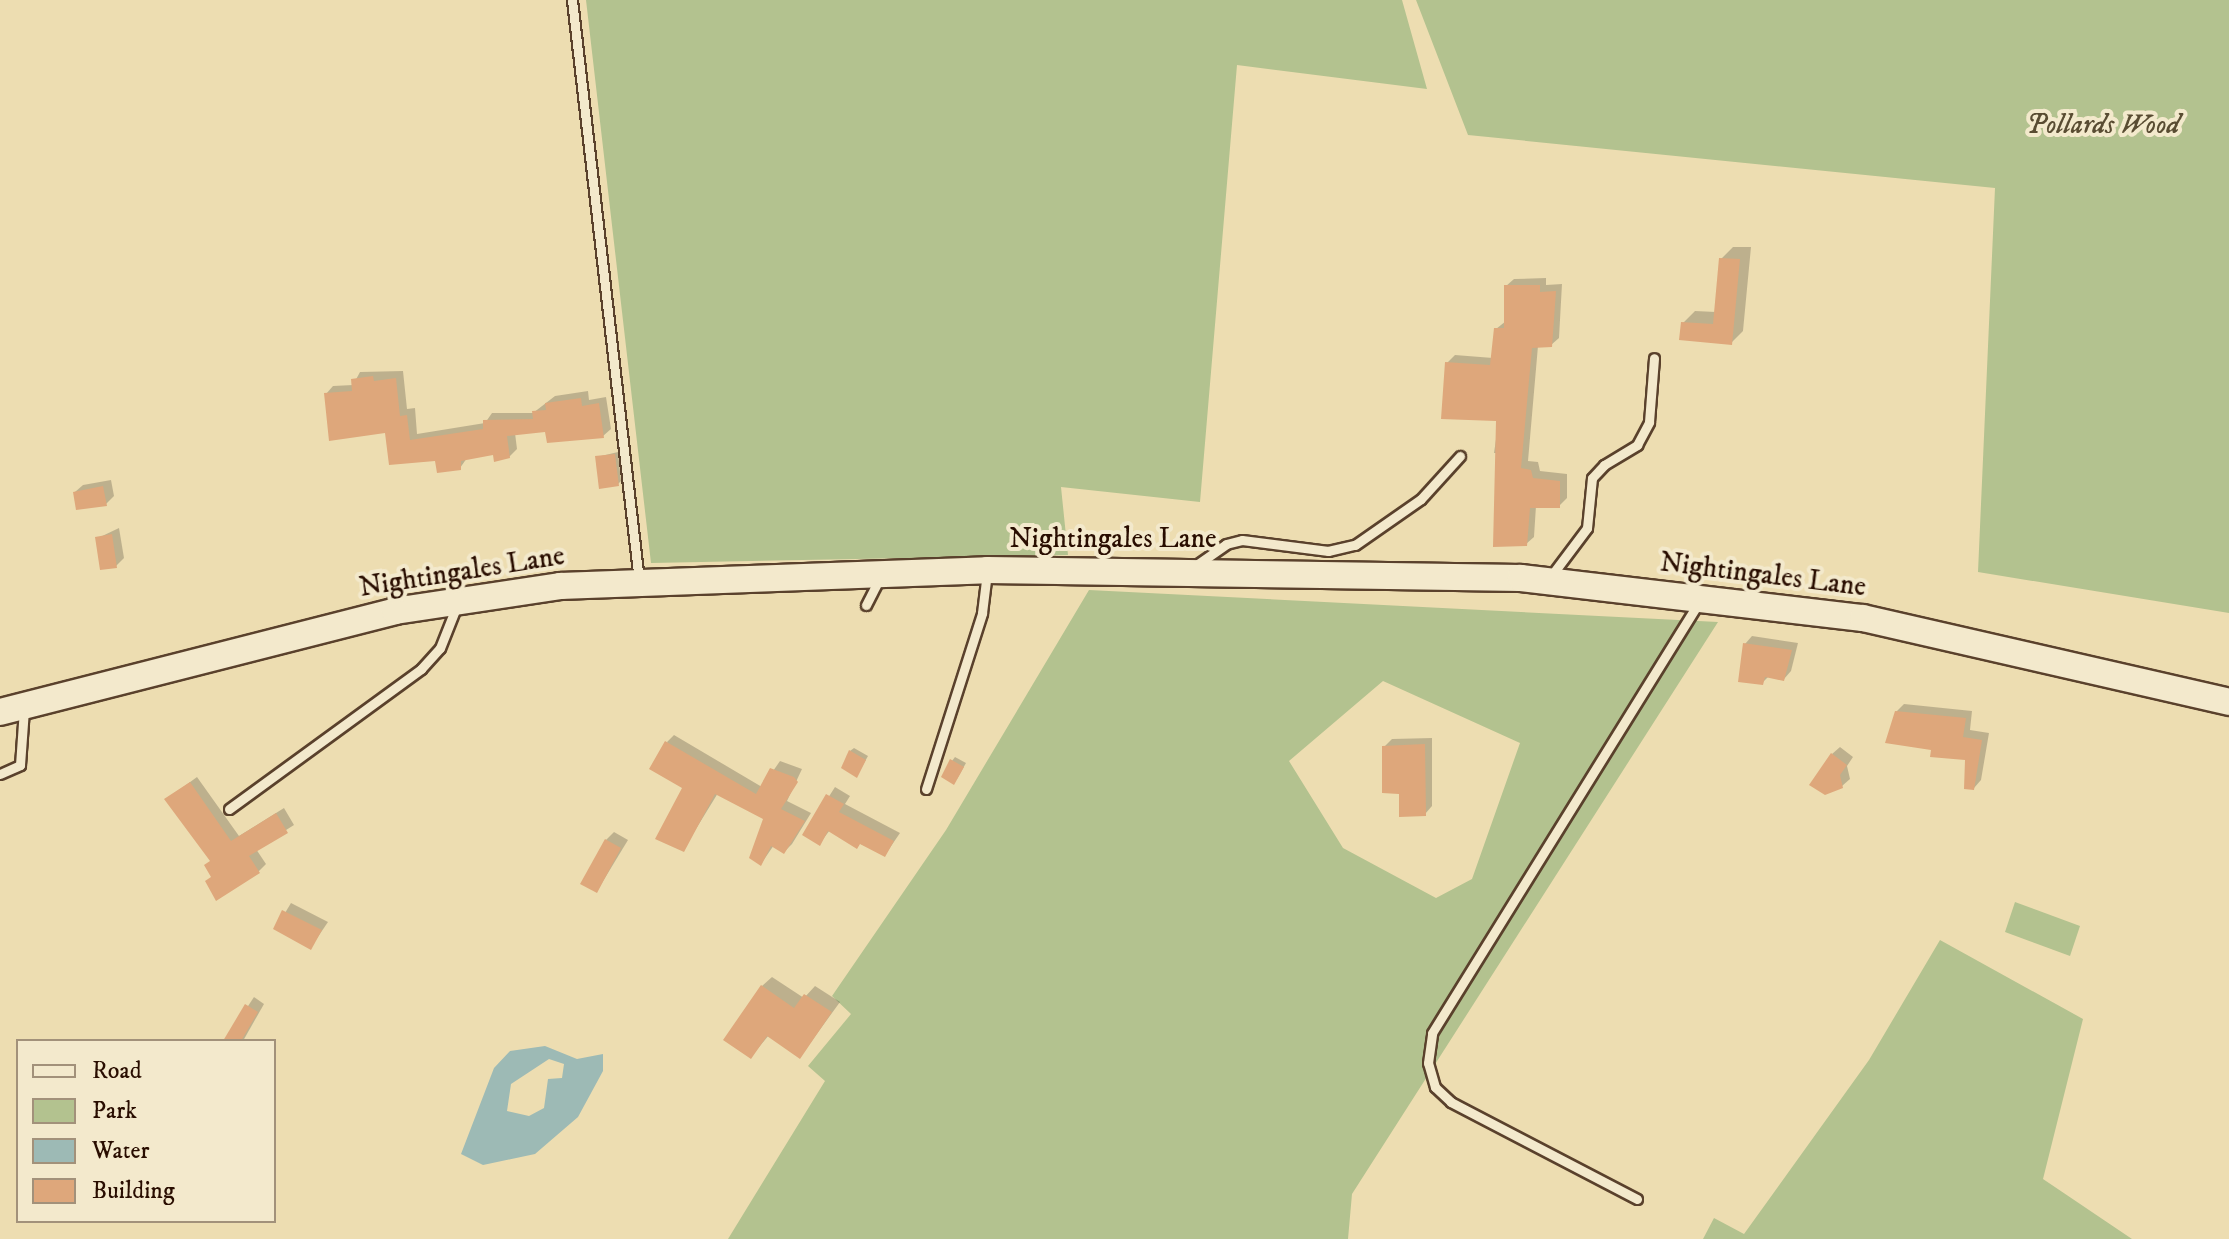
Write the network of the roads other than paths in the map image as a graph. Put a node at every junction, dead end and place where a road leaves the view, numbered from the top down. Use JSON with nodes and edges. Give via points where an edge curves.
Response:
{"nodes":[{"id":1,"x":572,"y":0,"type":"edge"},
{"id":2,"x":1654,"y":358,"type":"dead end"},
{"id":3,"x":1460,"y":456,"type":"dead end"},
{"id":4,"x":987,"y":570,"type":"junction"},
{"id":5,"x":1190,"y":571,"type":"junction"},
{"id":6,"x":880,"y":578,"type":"junction"},
{"id":7,"x":639,"y":581,"type":"junction"},
{"id":8,"x":1546,"y":581,"type":"junction"},
{"id":9,"x":1701,"y":600,"type":"junction"},
{"id":10,"x":458,"y":602,"type":"junction"},
{"id":11,"x":866,"y":605,"type":"dead end"},
{"id":12,"x":2229,"y":702,"type":"edge"},
{"id":13,"x":12,"y":709,"type":"edge"},
{"id":14,"x":0,"y":774,"type":"edge"},
{"id":15,"x":926,"y":789,"type":"dead end"},
{"id":16,"x":229,"y":809,"type":"dead end"},
{"id":17,"x":1637,"y":1199,"type":"dead end"}],
"edges":[{"from":1,"to":7,"type":"lane"},
{"from":2,"to":8,"type":"lane","via":[[1649,422],[1637,445],[1592,478],[1587,528]]},
{"from":3,"to":5,"type":"lane","via":[[1421,499],[1355,545],[1328,551],[1242,540],[1226,544]]},
{"from":4,"to":5,"type":"main road","name":"Nightingales Lane"},
{"from":4,"to":6,"type":"main road","name":"Nightingales Lane"},
{"from":4,"to":15,"type":"lane","via":[[982,613]]},
{"from":5,"to":8,"type":"main road","name":"Nightingales Lane"},
{"from":6,"to":7,"type":"main road","name":"Nightingales Lane"},
{"from":6,"to":11,"type":"lane"},
{"from":7,"to":10,"type":"main road","name":"Nightingales Lane","via":[[560,586]]},
{"from":8,"to":9,"type":"main road","name":"Nightingales Lane"},
{"from":9,"to":12,"type":"main road","name":"Nightingales Lane","via":[[1863,618]]},
{"from":9,"to":17,"type":"lane","via":[[1432,1033],[1428,1063],[1435,1087],[1451,1102]]},
{"from":10,"to":13,"type":"main road","name":"Nightingales Lane","via":[[395,611]]},
{"from":10,"to":16,"type":"lane","via":[[440,648],[421,669]]},
{"from":13,"to":14,"type":"lane","via":[[20,765]]}]}
